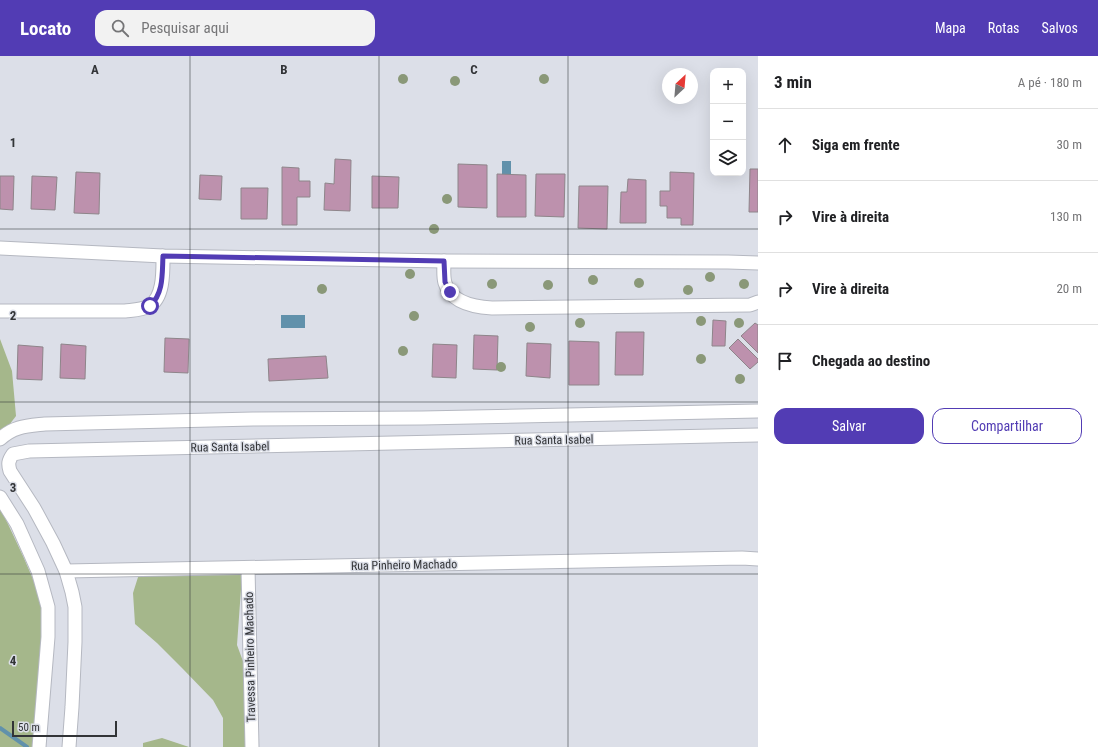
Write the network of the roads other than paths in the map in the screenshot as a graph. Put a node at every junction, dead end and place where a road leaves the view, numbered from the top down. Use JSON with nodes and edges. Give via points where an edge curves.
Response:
{"nodes":[{"id":1,"x":0,"y":248,"type":"edge"},
{"id":2,"x":163,"y":256,"type":"junction"},
{"id":3,"x":444,"y":261,"type":"junction"},
{"id":4,"x":758,"y":263,"type":"edge"},
{"id":5,"x":758,"y":302,"type":"edge"},
{"id":6,"x":0,"y":311,"type":"edge"},
{"id":7,"x":758,"y":411,"type":"edge"},
{"id":8,"x":758,"y":435,"type":"edge"},
{"id":9,"x":0,"y":439,"type":"edge"},
{"id":10,"x":0,"y":497,"type":"edge"},
{"id":11,"x":758,"y":555,"type":"edge"},
{"id":12,"x":742,"y":558,"type":"junction"},
{"id":13,"x":758,"y":559,"type":"edge"},
{"id":14,"x":248,"y":568,"type":"junction"},
{"id":15,"x":66,"y":571,"type":"junction"},
{"id":16,"x":39,"y":746,"type":"edge"},
{"id":17,"x":68,"y":747,"type":"edge"},
{"id":18,"x":252,"y":747,"type":"edge"}],
"edges":[{"from":1,"to":2,"type":"street"},
{"from":2,"to":3,"type":"street"},
{"from":2,"to":6,"type":"street","via":[[159,295],[155,302],[142,309]]},
{"from":3,"to":4,"type":"street"},
{"from":3,"to":5,"type":"street","via":[[445,282],[450,292],[456,299],[481,307],[750,305]]},
{"from":7,"to":9,"type":"street","name":"Rua Santa Isabel","via":[[422,418],[253,418],[45,424],[23,426]]},
{"from":8,"to":15,"type":"street","name":"Rua Santa Isabel","via":[[29,451],[13,454],[8,461],[10,471],[45,527]]},
{"from":10,"to":16,"type":"street","via":[[17,524],[38,572],[48,607]]},
{"from":11,"to":12,"type":"street"},
{"from":12,"to":13,"type":"street"},
{"from":12,"to":14,"type":"street","name":"Rua Pinheiro Machado"},
{"from":14,"to":15,"type":"street","name":"Rua Pinheiro Machado"},
{"from":14,"to":18,"type":"street","name":"Travessa Pinheiro Machado"},
{"from":15,"to":17,"type":"street","name":"Rua Santa Isabel","via":[[75,607]]}]}
